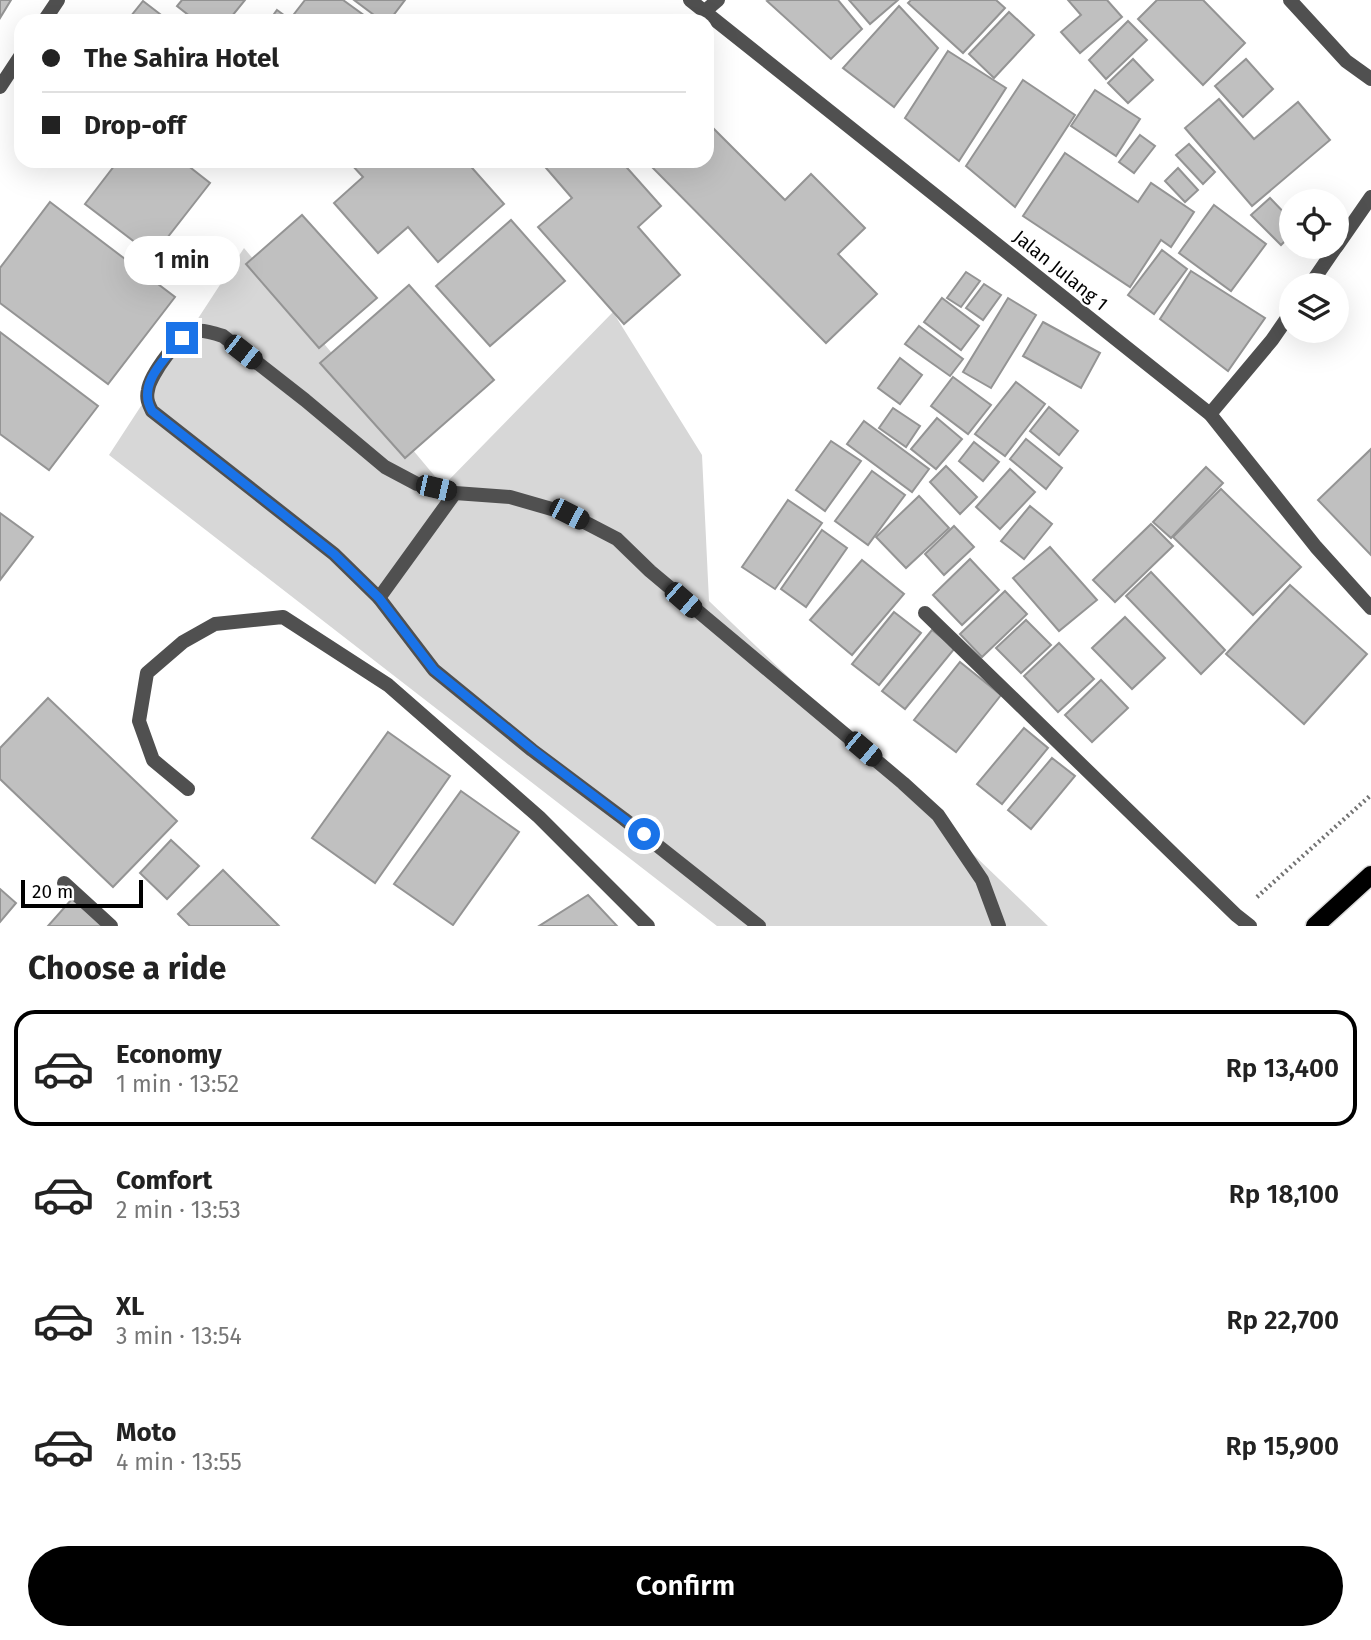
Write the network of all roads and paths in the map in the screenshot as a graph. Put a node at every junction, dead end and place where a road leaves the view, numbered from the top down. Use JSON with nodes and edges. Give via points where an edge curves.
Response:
{"nodes":[{"id":1,"x":690,"y":0,"type":"edge"},
{"id":2,"x":718,"y":0,"type":"edge"},
{"id":3,"x":1290,"y":0,"type":"edge"},
{"id":4,"x":705,"y":11,"type":"junction"},
{"id":5,"x":709,"y":14,"type":"edge"},
{"id":6,"x":714,"y":18,"type":"edge"},
{"id":7,"x":14,"y":66,"type":"edge"},
{"id":8,"x":1371,"y":79,"type":"edge"},
{"id":9,"x":0,"y":87,"type":"edge"},
{"id":10,"x":1371,"y":197,"type":"edge"},
{"id":11,"x":1349,"y":229,"type":"edge"},
{"id":12,"x":1279,"y":330,"type":"edge"},
{"id":13,"x":1210,"y":414,"type":"junction"},
{"id":14,"x":455,"y":493,"type":"junction"},
{"id":15,"x":379,"y":598,"type":"junction"},
{"id":16,"x":1371,"y":608,"type":"edge"},
{"id":17,"x":925,"y":613,"type":"dead end"},
{"id":18,"x":188,"y":789,"type":"dead end"},
{"id":19,"x":1371,"y":795,"type":"edge"},
{"id":20,"x":1371,"y":875,"type":"edge"},
{"id":21,"x":64,"y":883,"type":"dead end"},
{"id":22,"x":1236,"y":915,"type":"junction"},
{"id":23,"x":111,"y":926,"type":"edge"},
{"id":24,"x":648,"y":926,"type":"edge"},
{"id":25,"x":759,"y":926,"type":"edge"},
{"id":26,"x":999,"y":926,"type":"edge"},
{"id":27,"x":1250,"y":926,"type":"edge"},
{"id":28,"x":1315,"y":926,"type":"edge"}],
"edges":[{"from":1,"to":4,"type":"street","name":"Jalan Julang 1"},
{"from":2,"to":4,"type":"street"},
{"from":3,"to":8,"type":"street","via":[[1346,61]]},
{"from":4,"to":5,"type":"street","name":"Jalan Julang 1"},
{"from":6,"to":13,"type":"street","name":"Jalan Julang 1"},
{"from":7,"to":9,"type":"street"},
{"from":10,"to":11,"type":"street"},
{"from":12,"to":13,"type":"street"},
{"from":13,"to":16,"type":"street","name":"Jalan Julang 1"},
{"from":14,"to":15,"type":"street"},
{"from":14,"to":15,"type":"street","via":[[417,484],[384,467],[223,336],[193,331],[182,338],[150,380],[147,402],[152,411],[334,554]]},
{"from":14,"to":26,"type":"street","via":[[510,497],[569,514],[617,539],[938,815],[982,880]]},
{"from":15,"to":25,"type":"street","via":[[434,670]]},
{"from":17,"to":22,"type":"street"},
{"from":18,"to":24,"type":"street","via":[[153,760],[139,721],[147,673],[183,642],[215,624],[283,617],[388,685],[540,817]]},
{"from":19,"to":22,"type":"path"},
{"from":20,"to":28,"type":"main road"},
{"from":21,"to":23,"type":"street"},
{"from":22,"to":27,"type":"street"}]}
